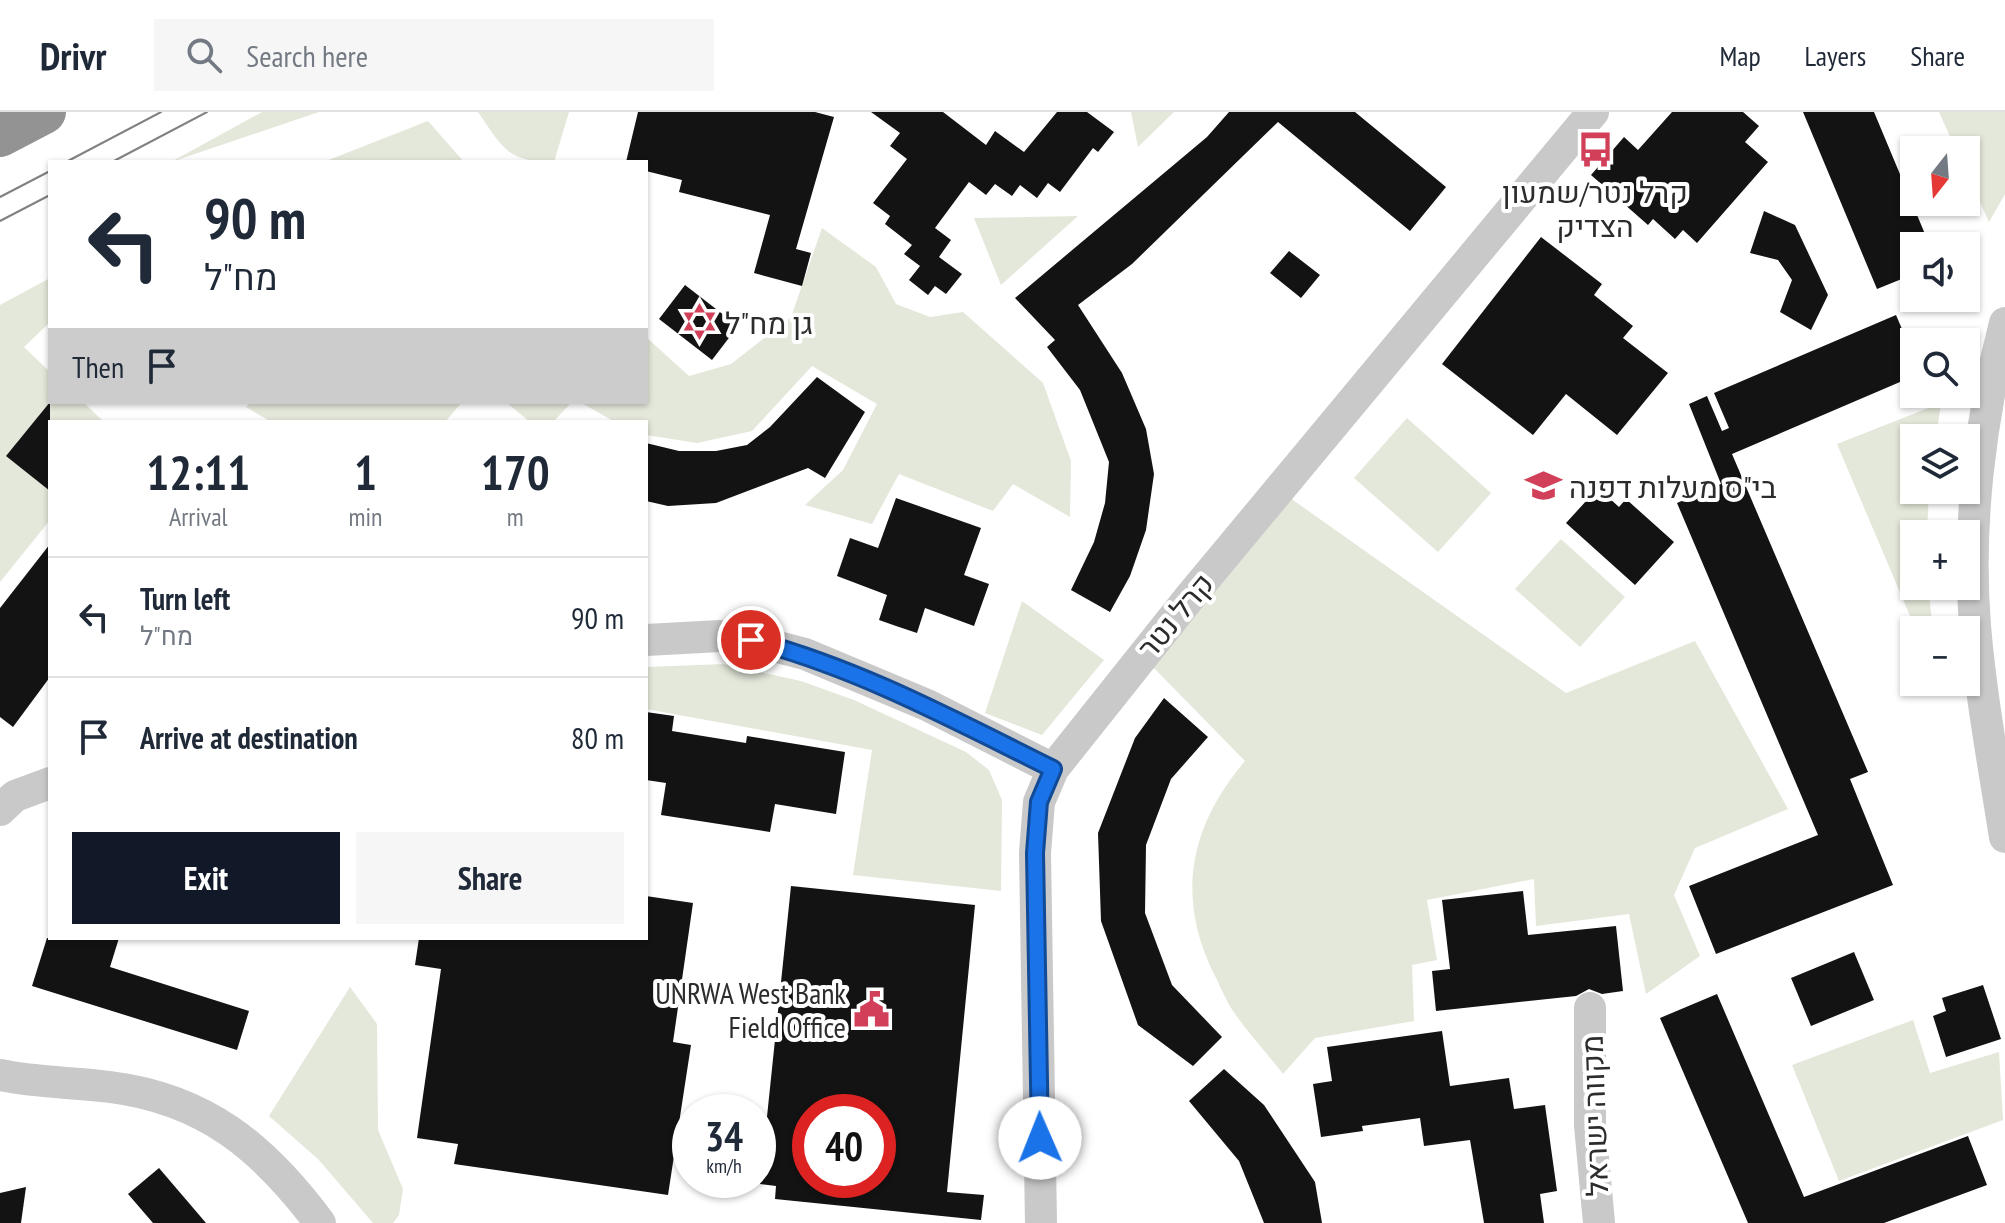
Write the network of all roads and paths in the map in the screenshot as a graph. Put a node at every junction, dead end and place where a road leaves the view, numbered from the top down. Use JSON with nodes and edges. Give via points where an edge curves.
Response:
{"nodes":[{"id":1,"x":44,"y":112,"type":"edge"},
{"id":2,"x":1593,"y":112,"type":"edge"},
{"id":3,"x":0,"y":135,"type":"edge"},
{"id":4,"x":2005,"y":323,"type":"edge"},
{"id":5,"x":2005,"y":513,"type":"edge"},
{"id":6,"x":1976,"y":520,"type":"edge"},
{"id":7,"x":1980,"y":524,"type":"edge"},
{"id":8,"x":1975,"y":600,"type":"edge"},
{"id":9,"x":648,"y":640,"type":"edge"},
{"id":10,"x":1053,"y":769,"type":"junction"},
{"id":11,"x":48,"y":784,"type":"edge"},
{"id":12,"x":1,"y":807,"type":"edge"},
{"id":13,"x":2005,"y":837,"type":"edge"},
{"id":14,"x":1590,"y":1008,"type":"dead end"},
{"id":15,"x":0,"y":1075,"type":"edge"},
{"id":16,"x":320,"y":1223,"type":"edge"},
{"id":17,"x":1041,"y":1223,"type":"edge"},
{"id":18,"x":1599,"y":1223,"type":"edge"}],
"edges":[{"from":1,"to":3,"type":"highway"},
{"from":2,"to":10,"type":"street","name":"קרל נטר"},
{"from":4,"to":6,"type":"street","via":[[1987,405]]},
{"from":5,"to":7,"type":"street"},
{"from":8,"to":13,"type":"street"},
{"from":9,"to":10,"type":"street","via":[[720,636],[805,654],[927,705]]},
{"from":10,"to":17,"type":"street","name":"קרל נטר","via":[[1039,802],[1035,853]]},
{"from":11,"to":12,"type":"street"},
{"from":14,"to":18,"type":"street","name":"מקווה ישראל","via":[[1590,1125]]},
{"from":15,"to":16,"type":"street","via":[[111,1087],[181,1103],[235,1133],[284,1177]]}]}
